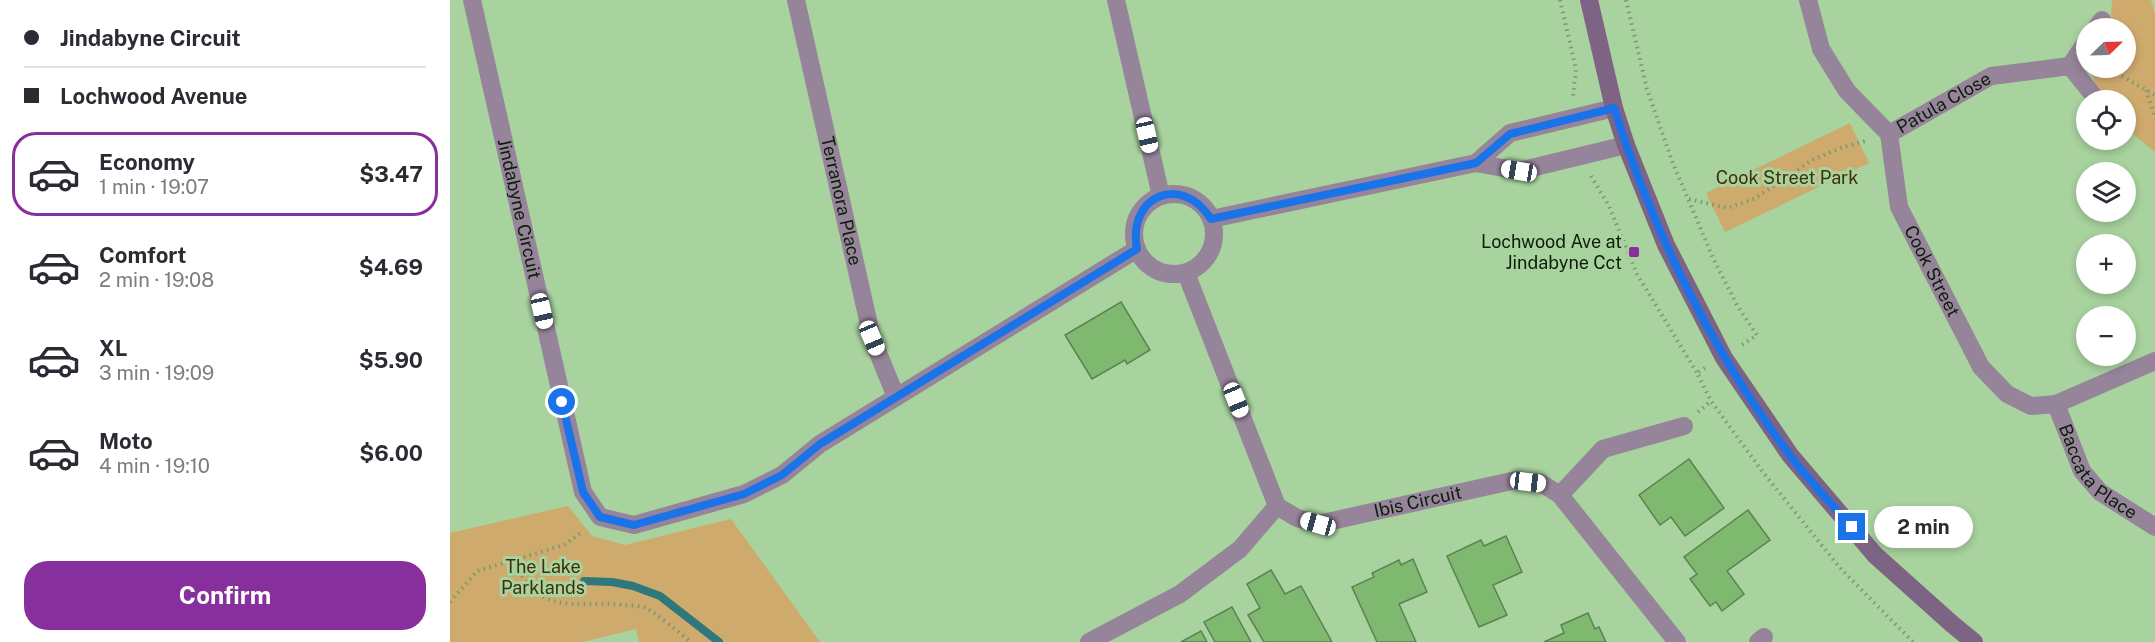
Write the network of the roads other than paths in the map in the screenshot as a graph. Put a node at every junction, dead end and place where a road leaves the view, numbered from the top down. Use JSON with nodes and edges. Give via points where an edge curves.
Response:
{"nodes":[{"id":1,"x":472,"y":0,"type":"edge"},
{"id":2,"x":796,"y":0,"type":"edge"},
{"id":3,"x":1116,"y":0,"type":"edge"},
{"id":4,"x":1589,"y":0,"type":"edge"},
{"id":5,"x":1808,"y":0,"type":"edge"},
{"id":6,"x":2076,"y":57,"type":"edge"},
{"id":7,"x":2070,"y":66,"type":"junction"},
{"id":8,"x":2089,"y":90,"type":"edge"},
{"id":9,"x":1614,"y":108,"type":"junction"},
{"id":10,"x":1889,"y":134,"type":"junction"},
{"id":11,"x":1626,"y":145,"type":"junction"},
{"id":12,"x":1476,"y":163,"type":"junction"},
{"id":13,"x":1161,"y":196,"type":"junction"},
{"id":14,"x":1211,"y":219,"type":"junction"},
{"id":15,"x":1137,"y":249,"type":"junction"},
{"id":16,"x":1186,"y":273,"type":"junction"},
{"id":17,"x":2155,"y":361,"type":"edge"},
{"id":18,"x":896,"y":397,"type":"junction"},
{"id":19,"x":2056,"y":404,"type":"junction"},
{"id":20,"x":1684,"y":426,"type":"dead end"},
{"id":21,"x":1560,"y":495,"type":"junction"},
{"id":22,"x":1277,"y":506,"type":"junction"},
{"id":23,"x":2155,"y":527,"type":"edge"},
{"id":24,"x":1089,"y":642,"type":"edge"},
{"id":25,"x":1677,"y":642,"type":"edge"},
{"id":26,"x":1974,"y":642,"type":"edge"}],
"edges":[{"from":1,"to":18,"type":"street","name":"Jindabyne Circuit","via":[[583,492],[600,517],[634,525],[744,494],[782,475],[820,444]]},
{"from":2,"to":18,"type":"street","name":"Terranora Place","via":[[872,338]]},
{"from":3,"to":13,"type":"street"},
{"from":4,"to":9,"type":"street"},
{"from":5,"to":10,"type":"street","via":[[1821,49],[1847,91]]},
{"from":6,"to":7,"type":"street"},
{"from":7,"to":8,"type":"street"},
{"from":7,"to":10,"type":"street","name":"Patula Close","via":[[1991,76]]},
{"from":9,"to":11,"type":"street"},
{"from":9,"to":12,"type":"street","via":[[1510,134]]},
{"from":10,"to":19,"type":"street","name":"Cook Street","via":[[1899,207],[1981,367],[2007,394],[2031,406]]},
{"from":11,"to":12,"type":"street","via":[[1519,171]]},
{"from":11,"to":26,"type":"street","via":[[1666,245],[1724,358],[1790,455],[1875,555]]},
{"from":12,"to":14,"type":"street"},
{"from":13,"to":14,"type":"street","via":[[1191,198],[1203,206]]},
{"from":13,"to":15,"type":"street","via":[[1147,204],[1138,217],[1134,233]]},
{"from":14,"to":16,"type":"street","via":[[1214,236],[1210,251],[1200,265]]},
{"from":15,"to":16,"type":"street","via":[[1157,271]]},
{"from":15,"to":18,"type":"street"},
{"from":16,"to":22,"type":"street"},
{"from":17,"to":19,"type":"street","name":"Cook Street"},
{"from":19,"to":23,"type":"street","name":"Baccata Place","via":[[2082,471],[2100,492]]},
{"from":20,"to":21,"type":"street","via":[[1603,448]]},
{"from":21,"to":22,"type":"street","name":"Ibis Circuit","via":[[1541,483],[1516,480],[1318,524]]},
{"from":21,"to":25,"type":"street","name":"Ibis Circuit"},
{"from":22,"to":24,"type":"street","via":[[1240,549],[1180,594]]}]}
